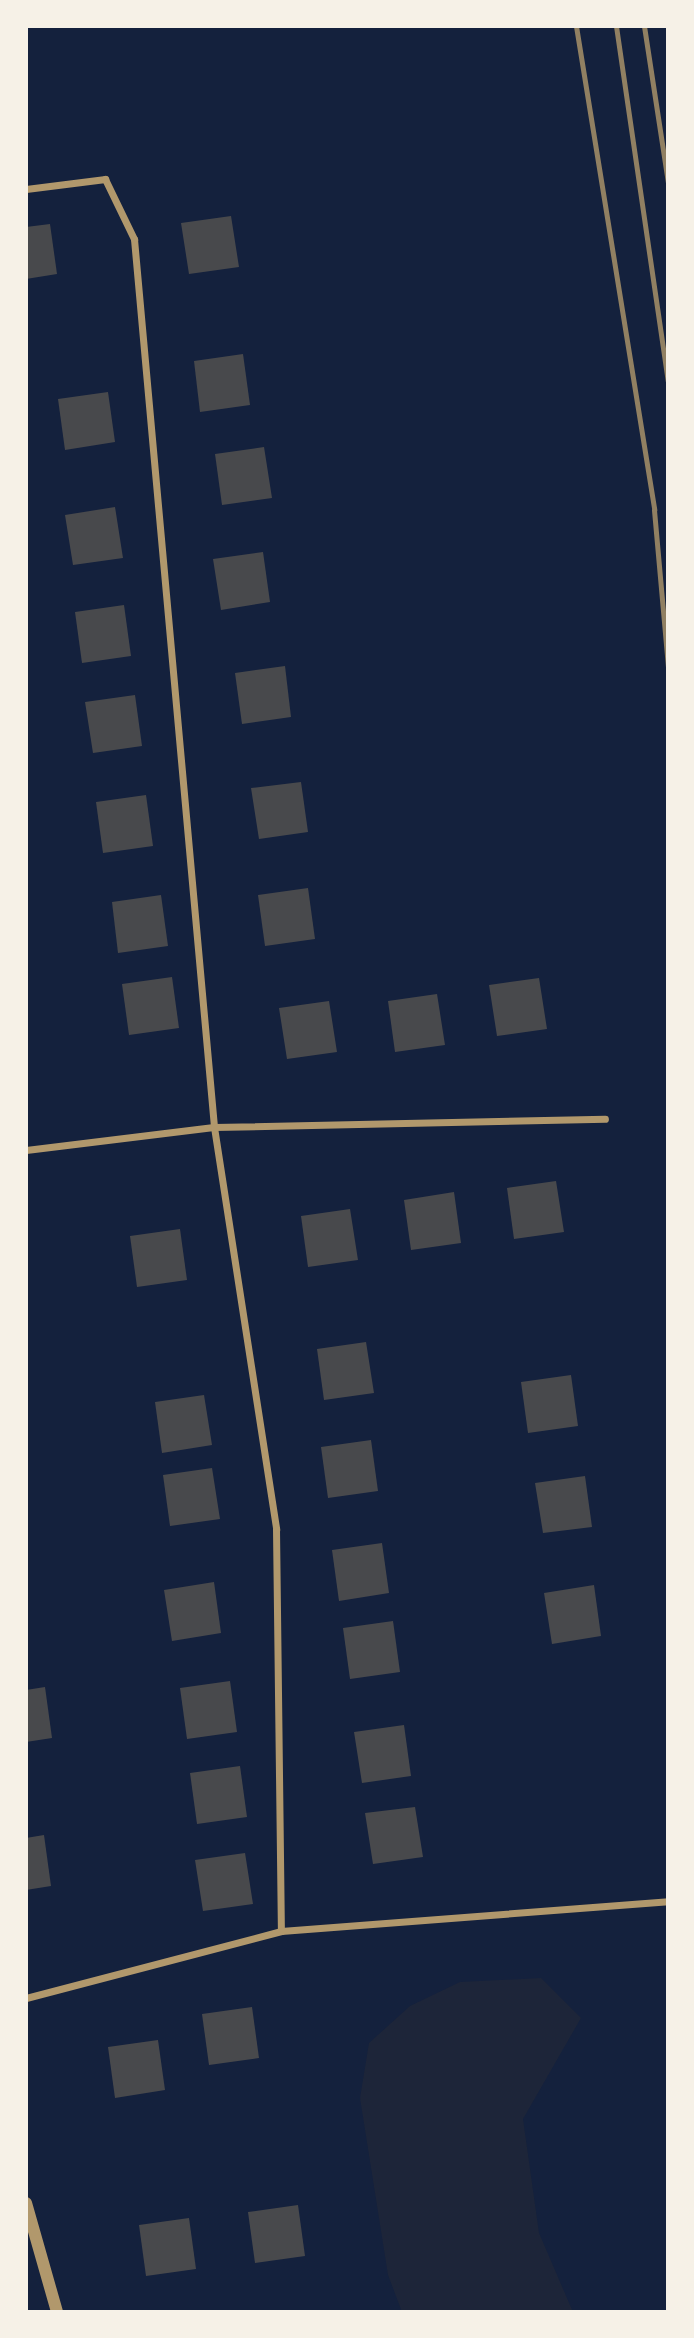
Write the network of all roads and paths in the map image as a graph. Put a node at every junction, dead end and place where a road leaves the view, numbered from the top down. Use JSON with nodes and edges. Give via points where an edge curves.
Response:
{"nodes":[{"id":1,"x":26,"y":190,"type":"edge"},
{"id":2,"x":605,"y":1119,"type":"dead end"},
{"id":3,"x":214,"y":1127,"type":"junction"},
{"id":4,"x":26,"y":1150,"type":"edge"},
{"id":5,"x":668,"y":1901,"type":"edge"},
{"id":6,"x":281,"y":1931,"type":"junction"},
{"id":7,"x":26,"y":1998,"type":"edge"},
{"id":8,"x":26,"y":2203,"type":"edge"},
{"id":9,"x":57,"y":2312,"type":"edge"}],
"edges":[{"from":1,"to":3,"type":"street","via":[[105,179],[134,239]]},
{"from":2,"to":3,"type":"street"},
{"from":3,"to":4,"type":"street"},
{"from":3,"to":6,"type":"street","via":[[276,1529]]},
{"from":5,"to":6,"type":"street"},
{"from":6,"to":7,"type":"street"},
{"from":8,"to":9,"type":"street"}]}
